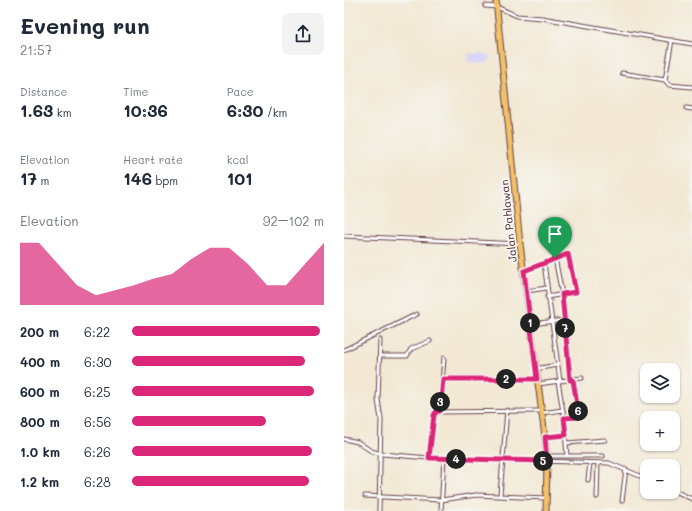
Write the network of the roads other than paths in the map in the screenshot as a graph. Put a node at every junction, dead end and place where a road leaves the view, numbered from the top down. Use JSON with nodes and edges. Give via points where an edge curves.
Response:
{"nodes":[{"id":1,"x":496,"y":0,"type":"edge"},
{"id":2,"x":485,"y":6,"type":"dead end"},
{"id":3,"x":497,"y":7,"type":"junction"},
{"id":4,"x":672,"y":40,"type":"junction"},
{"id":5,"x":692,"y":44,"type":"edge"},
{"id":6,"x":622,"y":73,"type":"dead end"},
{"id":7,"x":665,"y":80,"type":"junction"},
{"id":8,"x":692,"y":87,"type":"edge"},
{"id":9,"x":686,"y":108,"type":"dead end"},
{"id":10,"x":692,"y":108,"type":"edge"},
{"id":11,"x":344,"y":236,"type":"edge"},
{"id":12,"x":520,"y":244,"type":"junction"},
{"id":13,"x":555,"y":258,"type":"junction"},
{"id":14,"x":544,"y":263,"type":"junction"},
{"id":15,"x":524,"y":271,"type":"junction"},
{"id":16,"x":546,"y":288,"type":"junction"},
{"id":17,"x":526,"y":290,"type":"junction"},
{"id":18,"x":562,"y":294,"type":"junction"},
{"id":19,"x":547,"y":297,"type":"junction"},
{"id":20,"x":417,"y":314,"type":"dead end"},
{"id":21,"x":565,"y":320,"type":"junction"},
{"id":22,"x":551,"y":321,"type":"junction"},
{"id":23,"x":530,"y":324,"type":"junction"},
{"id":24,"x":380,"y":340,"type":"dead end"},
{"id":25,"x":430,"y":341,"type":"dead end"},
{"id":26,"x":344,"y":350,"type":"edge"},
{"id":27,"x":380,"y":356,"type":"junction"},
{"id":28,"x":444,"y":358,"type":"dead end"},
{"id":29,"x":557,"y":365,"type":"junction"},
{"id":30,"x":535,"y":369,"type":"junction"},
{"id":31,"x":582,"y":378,"type":"dead end"},
{"id":32,"x":443,"y":379,"type":"junction"},
{"id":33,"x":572,"y":380,"type":"junction"},
{"id":34,"x":537,"y":381,"type":"junction"},
{"id":35,"x":559,"y":381,"type":"junction"},
{"id":36,"x":506,"y":410,"type":"junction"},
{"id":37,"x":562,"y":410,"type":"junction"},
{"id":38,"x":440,"y":411,"type":"junction"},
{"id":39,"x":541,"y":412,"type":"junction"},
{"id":40,"x":564,"y":418,"type":"junction"},
{"id":41,"x":566,"y":435,"type":"junction"},
{"id":42,"x":545,"y":437,"type":"junction"},
{"id":43,"x":344,"y":439,"type":"edge"},
{"id":44,"x":605,"y":440,"type":"dead end"},
{"id":45,"x":567,"y":443,"type":"junction"},
{"id":46,"x":380,"y":454,"type":"junction"},
{"id":47,"x":567,"y":456,"type":"junction"},
{"id":48,"x":603,"y":456,"type":"dead end"},
{"id":49,"x":429,"y":458,"type":"junction"},
{"id":50,"x":444,"y":458,"type":"junction"},
{"id":51,"x":547,"y":459,"type":"junction"},
{"id":52,"x":503,"y":461,"type":"junction"},
{"id":53,"x":590,"y":463,"type":"junction"},
{"id":54,"x":598,"y":464,"type":"junction"},
{"id":55,"x":626,"y":469,"type":"junction"},
{"id":56,"x":640,"y":476,"type":"edge"},
{"id":57,"x":588,"y":480,"type":"dead end"},
{"id":58,"x":680,"y":493,"type":"edge"},
{"id":59,"x":500,"y":495,"type":"junction"},
{"id":60,"x":365,"y":496,"type":"dead end"},
{"id":61,"x":379,"y":496,"type":"junction"},
{"id":62,"x":597,"y":497,"type":"dead end"},
{"id":63,"x":547,"y":498,"type":"junction"},
{"id":64,"x":692,"y":499,"type":"edge"},
{"id":65,"x":441,"y":500,"type":"junction"},
{"id":66,"x":622,"y":501,"type":"dead end"},
{"id":67,"x":379,"y":511,"type":"edge"},
{"id":68,"x":441,"y":511,"type":"edge"},
{"id":69,"x":546,"y":511,"type":"edge"}],
"edges":[{"from":1,"to":3,"type":"main road","name":"Jalan Pahlawan"},
{"from":2,"to":3,"type":"street"},
{"from":3,"to":4,"type":"street","via":[[517,16]]},
{"from":3,"to":12,"type":"main road","name":"Jalan Pahlawan"},
{"from":4,"to":5,"type":"street"},
{"from":4,"to":7,"type":"street"},
{"from":6,"to":7,"type":"street"},
{"from":7,"to":8,"type":"street","via":[[669,84]]},
{"from":9,"to":10,"type":"street"},
{"from":11,"to":12,"type":"street"},
{"from":12,"to":15,"type":"main road","name":"Jalan Pahlawan"},
{"from":13,"to":14,"type":"street"},
{"from":13,"to":18,"type":"street"},
{"from":13,"to":18,"type":"street","via":[[568,254],[572,267],[576,293]]},
{"from":14,"to":15,"type":"street"},
{"from":14,"to":16,"type":"street"},
{"from":15,"to":17,"type":"main road","name":"Jalan Pahlawan"},
{"from":16,"to":17,"type":"street"},
{"from":16,"to":19,"type":"street"},
{"from":17,"to":23,"type":"main road","name":"Jalan Pahlawan"},
{"from":18,"to":19,"type":"street"},
{"from":18,"to":21,"type":"street"},
{"from":19,"to":22,"type":"street"},
{"from":20,"to":26,"type":"street"},
{"from":21,"to":22,"type":"street"},
{"from":21,"to":33,"type":"street"},
{"from":22,"to":23,"type":"street"},
{"from":22,"to":29,"type":"street"},
{"from":23,"to":30,"type":"main road","name":"Jalan Pahlawan"},
{"from":24,"to":27,"type":"street"},
{"from":25,"to":27,"type":"street","via":[[410,349],[407,356]]},
{"from":27,"to":46,"type":"street"},
{"from":28,"to":32,"type":"street"},
{"from":29,"to":30,"type":"street"},
{"from":29,"to":35,"type":"street"},
{"from":30,"to":34,"type":"main road","name":"Jalan Pahlawan"},
{"from":31,"to":33,"type":"street"},
{"from":32,"to":34,"type":"street"},
{"from":32,"to":38,"type":"street"},
{"from":33,"to":35,"type":"street"},
{"from":33,"to":40,"type":"street","via":[[579,416]]},
{"from":34,"to":35,"type":"street"},
{"from":34,"to":39,"type":"main road","name":"Jalan Pahlawan"},
{"from":35,"to":37,"type":"street"},
{"from":36,"to":38,"type":"street"},
{"from":36,"to":39,"type":"street"},
{"from":36,"to":52,"type":"street"},
{"from":37,"to":39,"type":"street"},
{"from":37,"to":40,"type":"street"},
{"from":38,"to":49,"type":"street","via":[[434,415]]},
{"from":39,"to":42,"type":"main road","name":"Jalan Pahlawan"},
{"from":40,"to":41,"type":"street"},
{"from":41,"to":42,"type":"street"},
{"from":41,"to":45,"type":"street"},
{"from":42,"to":51,"type":"main road","name":"Jalan Pahlawan"},
{"from":43,"to":46,"type":"street","via":[[358,442]]},
{"from":44,"to":45,"type":"street"},
{"from":45,"to":47,"type":"street"},
{"from":46,"to":49,"type":"street"},
{"from":46,"to":61,"type":"street"},
{"from":47,"to":48,"type":"street"},
{"from":47,"to":51,"type":"street"},
{"from":49,"to":50,"type":"street"},
{"from":50,"to":52,"type":"street"},
{"from":50,"to":65,"type":"street"},
{"from":51,"to":52,"type":"street"},
{"from":51,"to":53,"type":"street"},
{"from":51,"to":63,"type":"main road","name":"Jalan Pahlawan"},
{"from":52,"to":59,"type":"street"},
{"from":53,"to":54,"type":"street"},
{"from":53,"to":57,"type":"street"},
{"from":54,"to":55,"type":"street","via":[[609,463]]},
{"from":54,"to":62,"type":"street"},
{"from":55,"to":56,"type":"street"},
{"from":55,"to":66,"type":"street"},
{"from":58,"to":64,"type":"street"},
{"from":59,"to":63,"type":"street"},
{"from":59,"to":65,"type":"street","via":[[471,495]]},
{"from":60,"to":61,"type":"street"},
{"from":61,"to":65,"type":"street"},
{"from":61,"to":67,"type":"street"},
{"from":63,"to":69,"type":"main road","name":"Jalan Pahlawan"},
{"from":65,"to":68,"type":"street"}]}
